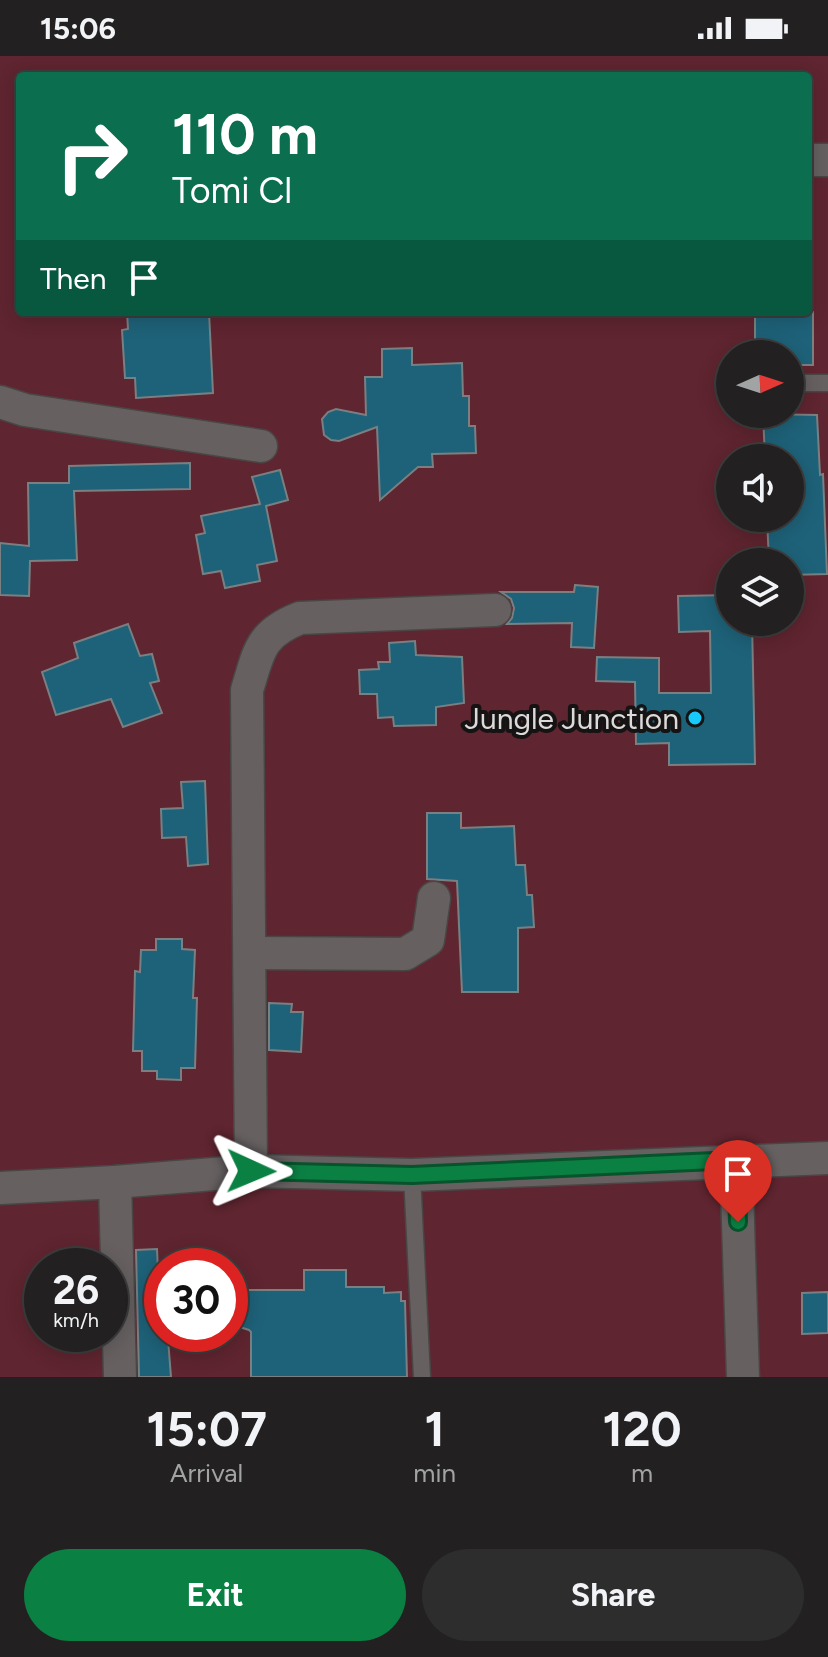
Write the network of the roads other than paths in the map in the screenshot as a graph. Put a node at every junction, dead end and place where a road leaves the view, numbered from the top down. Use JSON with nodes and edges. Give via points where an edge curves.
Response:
{"nodes":[{"id":1,"x":804,"y":383,"type":"edge"},
{"id":2,"x":828,"y":383,"type":"edge"},
{"id":3,"x":0,"y":402,"type":"edge"},
{"id":4,"x":261,"y":446,"type":"dead end"},
{"id":5,"x":495,"y":610,"type":"dead end"},
{"id":6,"x":434,"y":898,"type":"dead end"},
{"id":7,"x":250,"y":953,"type":"junction"},
{"id":8,"x":828,"y":1158,"type":"edge"},
{"id":9,"x":736,"y":1160,"type":"junction"},
{"id":10,"x":251,"y":1171,"type":"junction"},
{"id":11,"x":412,"y":1175,"type":"junction"},
{"id":12,"x":115,"y":1182,"type":"junction"},
{"id":13,"x":0,"y":1188,"type":"edge"},
{"id":14,"x":120,"y":1377,"type":"edge"},
{"id":15,"x":422,"y":1377,"type":"edge"},
{"id":16,"x":743,"y":1377,"type":"edge"}],
"edges":[{"from":1,"to":2,"type":"lane"},
{"from":3,"to":4,"type":"street"},
{"from":5,"to":7,"type":"street","via":[[300,618],[278,627],[260,647],[247,690]]},
{"from":6,"to":7,"type":"street","via":[[428,940],[405,954]]},
{"from":7,"to":10,"type":"street"},
{"from":8,"to":9,"type":"street"},
{"from":9,"to":11,"type":"street"},
{"from":9,"to":16,"type":"street"},
{"from":10,"to":11,"type":"street"},
{"from":10,"to":12,"type":"street"},
{"from":11,"to":15,"type":"lane"},
{"from":12,"to":13,"type":"street"},
{"from":12,"to":14,"type":"street"}]}
